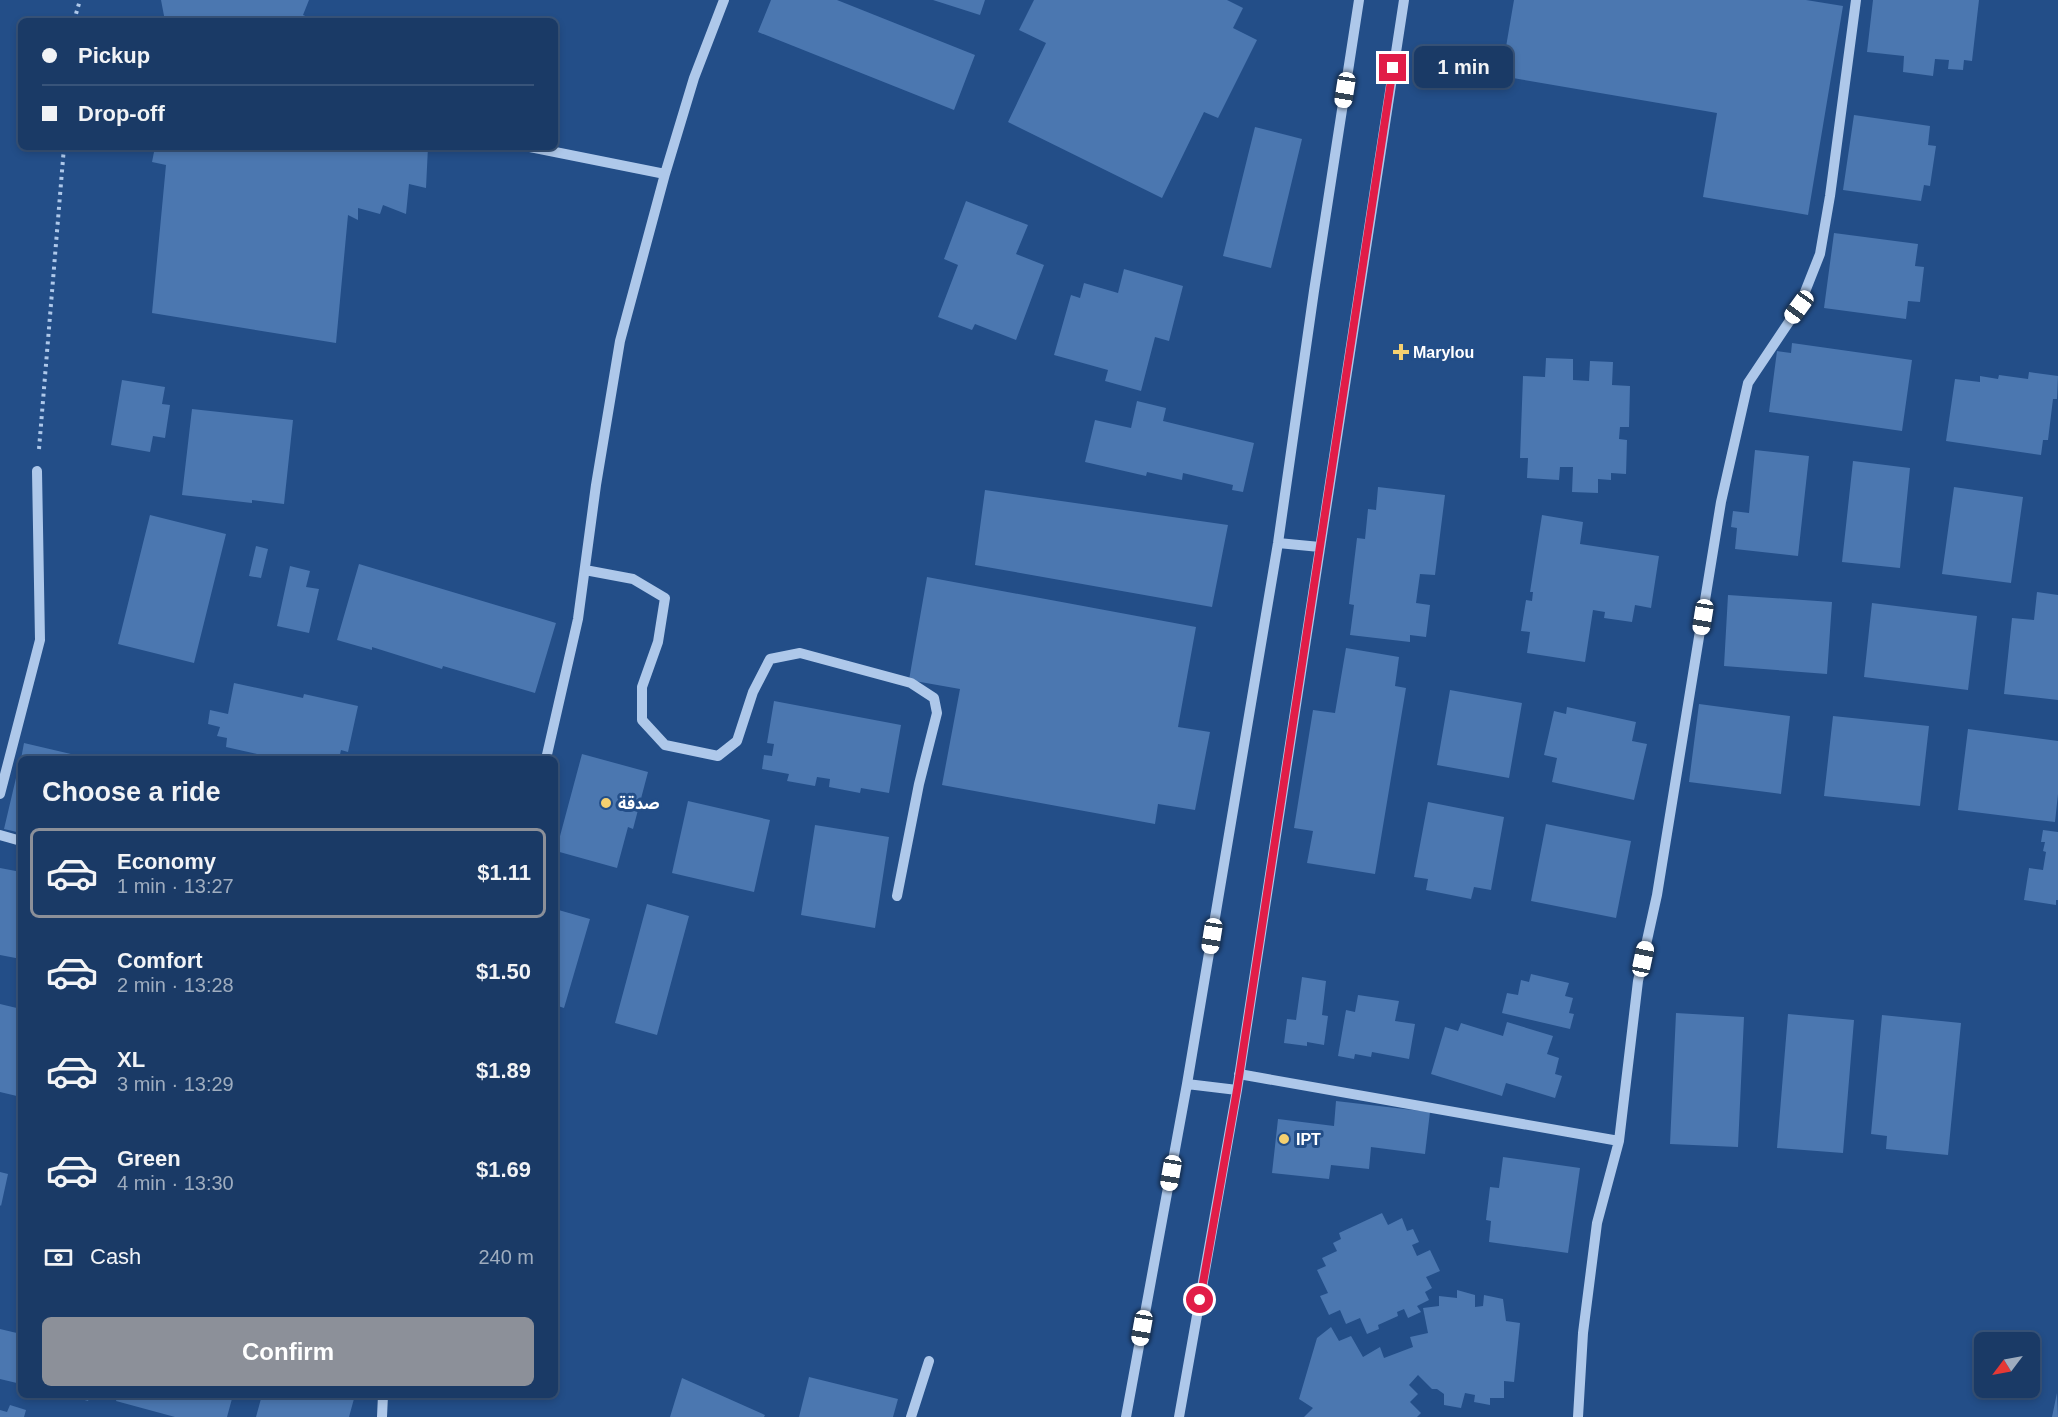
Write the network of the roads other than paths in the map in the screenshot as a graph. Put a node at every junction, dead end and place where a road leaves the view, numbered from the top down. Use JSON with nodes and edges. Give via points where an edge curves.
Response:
{"nodes":[{"id":1,"x":724,"y":0,"type":"edge"},
{"id":2,"x":1359,"y":0,"type":"edge"},
{"id":3,"x":1404,"y":0,"type":"edge"},
{"id":4,"x":1856,"y":0,"type":"edge"},
{"id":5,"x":545,"y":150,"type":"edge"},
{"id":6,"x":665,"y":174,"type":"junction"},
{"id":7,"x":37,"y":471,"type":"road end"},
{"id":8,"x":1278,"y":543,"type":"junction"},
{"id":9,"x":1320,"y":547,"type":"junction"},
{"id":10,"x":585,"y":570,"type":"junction"},
{"id":11,"x":547,"y":756,"type":"edge"},
{"id":12,"x":0,"y":794,"type":"edge"},
{"id":13,"x":0,"y":835,"type":"edge"},
{"id":14,"x":18,"y":840,"type":"edge"},
{"id":15,"x":897,"y":896,"type":"dead end"},
{"id":16,"x":1239,"y":1074,"type":"junction"},
{"id":17,"x":1187,"y":1084,"type":"junction"},
{"id":18,"x":1237,"y":1090,"type":"junction"},
{"id":19,"x":1619,"y":1141,"type":"junction"},
{"id":20,"x":929,"y":1361,"type":"dead end"},
{"id":21,"x":383,"y":1398,"type":"edge"},
{"id":22,"x":381,"y":1417,"type":"edge"},
{"id":23,"x":911,"y":1417,"type":"edge"},
{"id":24,"x":1126,"y":1417,"type":"edge"},
{"id":25,"x":1179,"y":1417,"type":"edge"},
{"id":26,"x":1578,"y":1417,"type":"edge"}],
"edges":[{"from":1,"to":6,"type":"street","via":[[694,78]]},
{"from":2,"to":8,"type":"street"},
{"from":3,"to":9,"type":"street"},
{"from":4,"to":19,"type":"street","via":[[1820,254],[1799,307],[1748,382],[1721,502],[1657,895],[1638,981]]},
{"from":5,"to":6,"type":"street"},
{"from":6,"to":10,"type":"street","via":[[620,341]]},
{"from":7,"to":12,"type":"street","via":[[40,640]]},
{"from":8,"to":9,"type":"street"},
{"from":8,"to":17,"type":"street"},
{"from":9,"to":16,"type":"street"},
{"from":10,"to":11,"type":"street","via":[[578,619]]},
{"from":10,"to":15,"type":"street","via":[[633,579],[664,598],[658,642],[642,687],[642,720],[665,745],[718,756],[737,741],[753,692],[771,659],[800,653],[911,683],[934,698],[937,713]]},
{"from":13,"to":14,"type":"street"},
{"from":16,"to":18,"type":"street"},
{"from":16,"to":19,"type":"street"},
{"from":17,"to":18,"type":"street"},
{"from":17,"to":24,"type":"street"},
{"from":18,"to":25,"type":"street"},
{"from":19,"to":26,"type":"street","via":[[1597,1223],[1583,1333]]},
{"from":20,"to":23,"type":"street"},
{"from":21,"to":22,"type":"street"}]}
